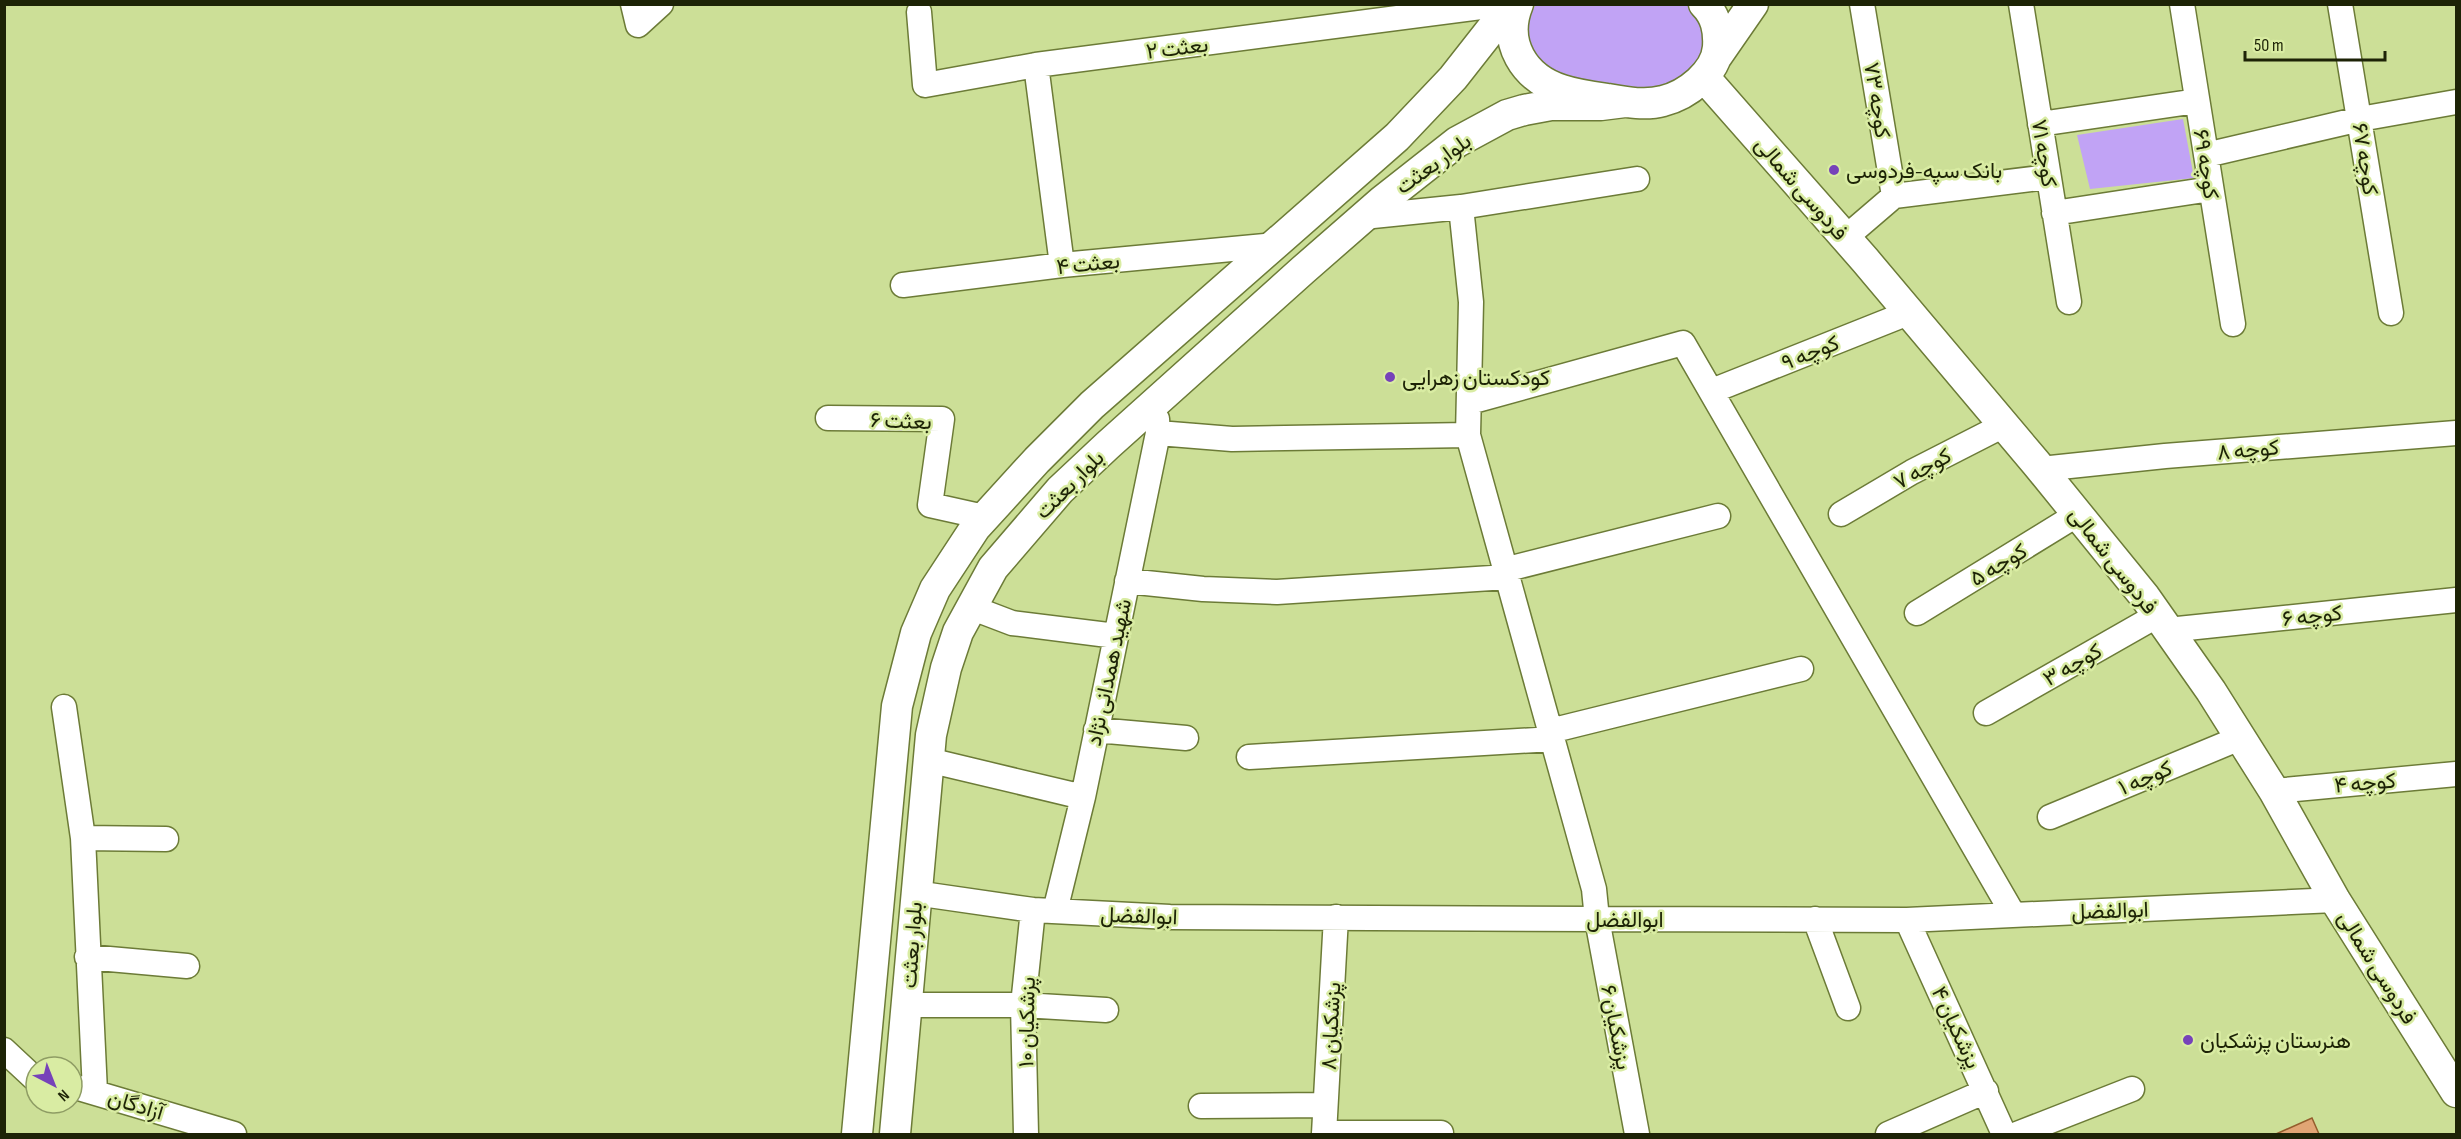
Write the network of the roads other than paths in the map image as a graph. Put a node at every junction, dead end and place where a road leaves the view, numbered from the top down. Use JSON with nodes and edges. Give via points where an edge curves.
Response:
{"nodes":[{"id":1,"x":633,"y":4,"type":"edge"},
{"id":2,"x":661,"y":4,"type":"edge"},
{"id":3,"x":1704,"y":4,"type":"edge"},
{"id":4,"x":1754,"y":4,"type":"edge"},
{"id":5,"x":1862,"y":4,"type":"edge"},
{"id":6,"x":2020,"y":4,"type":"edge"},
{"id":7,"x":2182,"y":4,"type":"edge"},
{"id":8,"x":2340,"y":4,"type":"edge"},
{"id":9,"x":1513,"y":6,"type":"edge"},
{"id":10,"x":919,"y":7,"type":"edge"},
{"id":11,"x":1036,"y":65,"type":"junction"},
{"id":12,"x":1711,"y":66,"type":"junction"},
{"id":13,"x":2197,"y":101,"type":"junction"},
{"id":14,"x":1625,"y":102,"type":"junction"},
{"id":15,"x":2457,"y":102,"type":"edge"},
{"id":16,"x":2360,"y":119,"type":"junction"},
{"id":17,"x":2040,"y":124,"type":"junction"},
{"id":18,"x":2206,"y":155,"type":"junction"},
{"id":19,"x":2048,"y":177,"type":"junction"},
{"id":20,"x":1636,"y":179,"type":"dead end"},
{"id":21,"x":2211,"y":189,"type":"junction"},
{"id":22,"x":1894,"y":196,"type":"junction"},
{"id":23,"x":1461,"y":207,"type":"junction"},
{"id":24,"x":2054,"y":213,"type":"junction"},
{"id":25,"x":1363,"y":217,"type":"junction"},
{"id":26,"x":1845,"y":238,"type":"junction"},
{"id":27,"x":1274,"y":245,"type":"junction"},
{"id":28,"x":1062,"y":265,"type":"junction"},
{"id":29,"x":903,"y":285,"type":"dead end"},
{"id":30,"x":2069,"y":303,"type":"dead end"},
{"id":31,"x":1908,"y":313,"type":"junction"},
{"id":32,"x":2391,"y":313,"type":"dead end"},
{"id":33,"x":2233,"y":324,"type":"dead end"},
{"id":34,"x":1712,"y":391,"type":"junction"},
{"id":35,"x":1157,"y":402,"type":"junction"},
{"id":36,"x":1470,"y":402,"type":"junction"},
{"id":37,"x":828,"y":418,"type":"dead end"},
{"id":38,"x":2004,"y":424,"type":"junction"},
{"id":39,"x":1158,"y":433,"type":"junction"},
{"id":40,"x":2457,"y":433,"type":"edge"},
{"id":41,"x":1468,"y":435,"type":"junction"},
{"id":42,"x":2041,"y":469,"type":"junction"},
{"id":43,"x":1841,"y":514,"type":"dead end"},
{"id":44,"x":2078,"y":514,"type":"junction"},
{"id":45,"x":1718,"y":516,"type":"dead end"},
{"id":46,"x":984,"y":517,"type":"junction"},
{"id":47,"x":1505,"y":574,"type":"junction"},
{"id":48,"x":1127,"y":581,"type":"junction"},
{"id":49,"x":2457,"y":600,"type":"edge"},
{"id":50,"x":970,"y":607,"type":"junction"},
{"id":51,"x":1917,"y":613,"type":"dead end"},
{"id":52,"x":2163,"y":623,"type":"junction"},
{"id":53,"x":1116,"y":636,"type":"junction"},
{"id":54,"x":1801,"y":669,"type":"dead end"},
{"id":55,"x":64,"y":706,"type":"dead end"},
{"id":56,"x":1986,"y":713,"type":"dead end"},
{"id":57,"x":1096,"y":730,"type":"junction"},
{"id":58,"x":1552,"y":735,"type":"junction"},
{"id":59,"x":1186,"y":738,"type":"dead end"},
{"id":60,"x":2240,"y":738,"type":"junction"},
{"id":61,"x":1249,"y":757,"type":"dead end"},
{"id":62,"x":928,"y":760,"type":"junction"},
{"id":63,"x":2457,"y":774,"type":"edge"},
{"id":64,"x":2274,"y":791,"type":"junction"},
{"id":65,"x":1083,"y":797,"type":"junction"},
{"id":66,"x":2049,"y":817,"type":"dead end"},
{"id":67,"x":83,"y":838,"type":"junction"},
{"id":68,"x":166,"y":839,"type":"dead end"},
{"id":69,"x":915,"y":894,"type":"junction"},
{"id":70,"x":2335,"y":900,"type":"junction"},
{"id":71,"x":1043,"y":910,"type":"junction"},
{"id":72,"x":2013,"y":914,"type":"junction"},
{"id":73,"x":1336,"y":917,"type":"junction"},
{"id":74,"x":1597,"y":919,"type":"junction"},
{"id":75,"x":1815,"y":919,"type":"junction"},
{"id":76,"x":1907,"y":920,"type":"junction"},
{"id":77,"x":87,"y":957,"type":"junction"},
{"id":78,"x":187,"y":966,"type":"dead end"},
{"id":79,"x":906,"y":1005,"type":"junction"},
{"id":80,"x":1023,"y":1005,"type":"junction"},
{"id":81,"x":1848,"y":1008,"type":"dead end"},
{"id":82,"x":1106,"y":1010,"type":"dead end"},
{"id":83,"x":4,"y":1050,"type":"edge"},
{"id":84,"x":84,"y":1056,"type":"edge"},
{"id":85,"x":24,"y":1068,"type":"edge"},
{"id":86,"x":4,"y":1072,"type":"edge"},
{"id":87,"x":24,"y":1076,"type":"edge"},
{"id":88,"x":84,"y":1089,"type":"edge"},
{"id":89,"x":2132,"y":1089,"type":"dead end"},
{"id":90,"x":1986,"y":1091,"type":"junction"},
{"id":91,"x":2457,"y":1092,"type":"edge"},
{"id":92,"x":1325,"y":1105,"type":"junction"},
{"id":93,"x":1201,"y":1106,"type":"dead end"},
{"id":94,"x":1441,"y":1133,"type":"edge"},
{"id":95,"x":234,"y":1134,"type":"edge"},
{"id":96,"x":857,"y":1134,"type":"edge"},
{"id":97,"x":895,"y":1134,"type":"edge"},
{"id":98,"x":1026,"y":1134,"type":"edge"},
{"id":99,"x":1324,"y":1134,"type":"edge"},
{"id":100,"x":1637,"y":1134,"type":"edge"},
{"id":101,"x":1888,"y":1134,"type":"edge"},
{"id":102,"x":2004,"y":1134,"type":"edge"},
{"id":103,"x":2017,"y":1134,"type":"edge"}],
"edges":[{"from":1,"to":2,"type":"street","via":[[638,24]]},
{"from":3,"to":12,"type":"main road","via":[[1719,34]]},
{"from":4,"to":12,"type":"main road"},
{"from":5,"to":22,"type":"street","name":"کوچه ۷۳"},
{"from":6,"to":17,"type":"street","name":"کوچه ۷۱"},
{"from":7,"to":13,"type":"street","name":"کوچه ۶۹"},
{"from":8,"to":16,"type":"street","name":"کوچه ۶۷"},
{"from":9,"to":11,"type":"street","name":"بعثت ۲"},
{"from":9,"to":14,"type":"main road","via":[[1515,47],[1522,62],[1537,77],[1562,90]]},
{"from":9,"to":27,"type":"main road","name":"بلوار بعثت","via":[[1417,118]]},
{"from":10,"to":11,"type":"street","name":"بعثت ۲","via":[[925,85]]},
{"from":11,"to":28,"type":"street"},
{"from":12,"to":14,"type":"main road","via":[[1690,89],[1673,98]]},
{"from":12,"to":26,"type":"main road","name":"فردوسی شمالی"},
{"from":13,"to":17,"type":"street"},
{"from":13,"to":18,"type":"street","name":"کوچه ۶۹"},
{"from":14,"to":25,"type":"main road","name":"بلوار بعثت","via":[[1551,105],[1508,116],[1457,142]]},
{"from":15,"to":16,"type":"street"},
{"from":16,"to":18,"type":"street"},
{"from":16,"to":32,"type":"street","name":"کوچه ۶۷"},
{"from":17,"to":19,"type":"street","name":"کوچه ۷۱"},
{"from":18,"to":21,"type":"street","name":"کوچه ۶۹"},
{"from":19,"to":22,"type":"street"},
{"from":19,"to":24,"type":"street","name":"کوچه ۷۱"},
{"from":20,"to":23,"type":"street"},
{"from":21,"to":24,"type":"street"},
{"from":21,"to":33,"type":"street","name":"کوچه ۶۹"},
{"from":22,"to":26,"type":"street"},
{"from":23,"to":25,"type":"street"},
{"from":23,"to":36,"type":"street","name":"پزشکیان ۶","via":[[1471,302]]},
{"from":24,"to":30,"type":"street","name":"کوچه ۷۱"},
{"from":25,"to":35,"type":"main road","name":"بلوار بعثت"},
{"from":26,"to":31,"type":"main road","name":"فردوسی شمالی"},
{"from":27,"to":28,"type":"street","name":"بعثت ۴"},
{"from":27,"to":46,"type":"main road","name":"بلوار بعثت","via":[[1092,405]]},
{"from":28,"to":29,"type":"street","name":"بعثت ۴"},
{"from":31,"to":34,"type":"street","name":"کوچه ۹"},
{"from":31,"to":38,"type":"main road","name":"فردوسی شمالی"},
{"from":34,"to":36,"type":"street","via":[[1683,343]]},
{"from":34,"to":72,"type":"street"},
{"from":35,"to":39,"type":"street","name":"شهید همدانی نژاد"},
{"from":35,"to":50,"type":"main road","name":"بلوار بعثت","via":[[1060,490],[993,568]]},
{"from":36,"to":41,"type":"street","name":"پزشکیان ۶"},
{"from":37,"to":46,"type":"street","name":"بعثت ۶","via":[[942,419],[930,505]]},
{"from":38,"to":42,"type":"main road","name":"فردوسی شمالی"},
{"from":38,"to":43,"type":"street","name":"کوچه ۷"},
{"from":39,"to":41,"type":"street","via":[[1232,439]]},
{"from":39,"to":48,"type":"street","name":"شهید همدانی نژاد"},
{"from":40,"to":42,"type":"street","name":"کوچه ۸"},
{"from":41,"to":47,"type":"street","name":"پزشکیان ۶"},
{"from":42,"to":44,"type":"main road","name":"فردوسی شمالی"},
{"from":44,"to":51,"type":"street","name":"کوچه ۵"},
{"from":44,"to":52,"type":"main road","name":"فردوسی شمالی"},
{"from":45,"to":47,"type":"street"},
{"from":46,"to":96,"type":"main road","name":"بلوار بعثت","via":[[935,589],[916,633],[897,706]]},
{"from":47,"to":48,"type":"street","via":[[1277,592]]},
{"from":47,"to":58,"type":"street","name":"پزشکیان ۶"},
{"from":48,"to":53,"type":"street","name":"شهید همدانی نژاد"},
{"from":49,"to":52,"type":"street","name":"کوچه ۶"},
{"from":50,"to":53,"type":"street","via":[[1012,623]]},
{"from":50,"to":62,"type":"main road","name":"بلوار بعثت","via":[[946,668]]},
{"from":52,"to":56,"type":"street","name":"کوچه ۳"},
{"from":52,"to":60,"type":"main road","name":"فردوسی شمالی"},
{"from":53,"to":57,"type":"street","name":"شهید همدانی نژاد"},
{"from":54,"to":58,"type":"street"},
{"from":55,"to":67,"type":"street"},
{"from":57,"to":59,"type":"street"},
{"from":57,"to":65,"type":"street","name":"شهید همدانی نژاد"},
{"from":58,"to":61,"type":"street"},
{"from":58,"to":74,"type":"street","name":"پزشکیان ۶","via":[[1594,889]]},
{"from":60,"to":64,"type":"main road","name":"فردوسی شمالی"},
{"from":60,"to":66,"type":"street","name":"کوچه ۱"},
{"from":62,"to":65,"type":"street"},
{"from":62,"to":69,"type":"main road","name":"بلوار بعثت"},
{"from":63,"to":64,"type":"street","name":"کوچه ۴"},
{"from":64,"to":70,"type":"main road","name":"فردوسی شمالی"},
{"from":65,"to":71,"type":"street","name":"شهید همدانی نژاد"},
{"from":67,"to":68,"type":"street"},
{"from":67,"to":77,"type":"street"},
{"from":69,"to":71,"type":"street","name":"ابوالفضل"},
{"from":69,"to":79,"type":"main road","name":"بلوار بعثت"},
{"from":70,"to":72,"type":"street","name":"ابوالفضل"},
{"from":70,"to":91,"type":"main road","name":"فردوسی شمالی"},
{"from":71,"to":73,"type":"street","name":"ابوالفضل"},
{"from":71,"to":80,"type":"street","name":"پزشکیان ۱۰"},
{"from":72,"to":76,"type":"street","name":"ابوالفضل"},
{"from":73,"to":74,"type":"street","name":"ابوالفضل"},
{"from":73,"to":92,"type":"street","name":"پزشکیان ۸"},
{"from":74,"to":75,"type":"street","name":"ابوالفضل"},
{"from":74,"to":100,"type":"street","name":"پزشکیان ۶"},
{"from":75,"to":76,"type":"street","name":"ابوالفضل"},
{"from":75,"to":81,"type":"street"},
{"from":76,"to":90,"type":"street","name":"پزشکیان ۴"},
{"from":77,"to":78,"type":"street"},
{"from":77,"to":84,"type":"street"},
{"from":79,"to":80,"type":"street"},
{"from":79,"to":97,"type":"main road","name":"بلوار بعثت"},
{"from":80,"to":82,"type":"street"},
{"from":80,"to":98,"type":"street","name":"پزشکیان ۱۰"},
{"from":83,"to":85,"type":"street"},
{"from":86,"to":87,"type":"street"},
{"from":88,"to":95,"type":"street","name":"آزادگان"},
{"from":89,"to":103,"type":"street"},
{"from":90,"to":101,"type":"street"},
{"from":90,"to":102,"type":"street","name":"پزشکیان ۴"},
{"from":92,"to":93,"type":"street"},
{"from":92,"to":99,"type":"street","name":"پزشکیان ۸"},
{"from":94,"to":99,"type":"street"}]}
